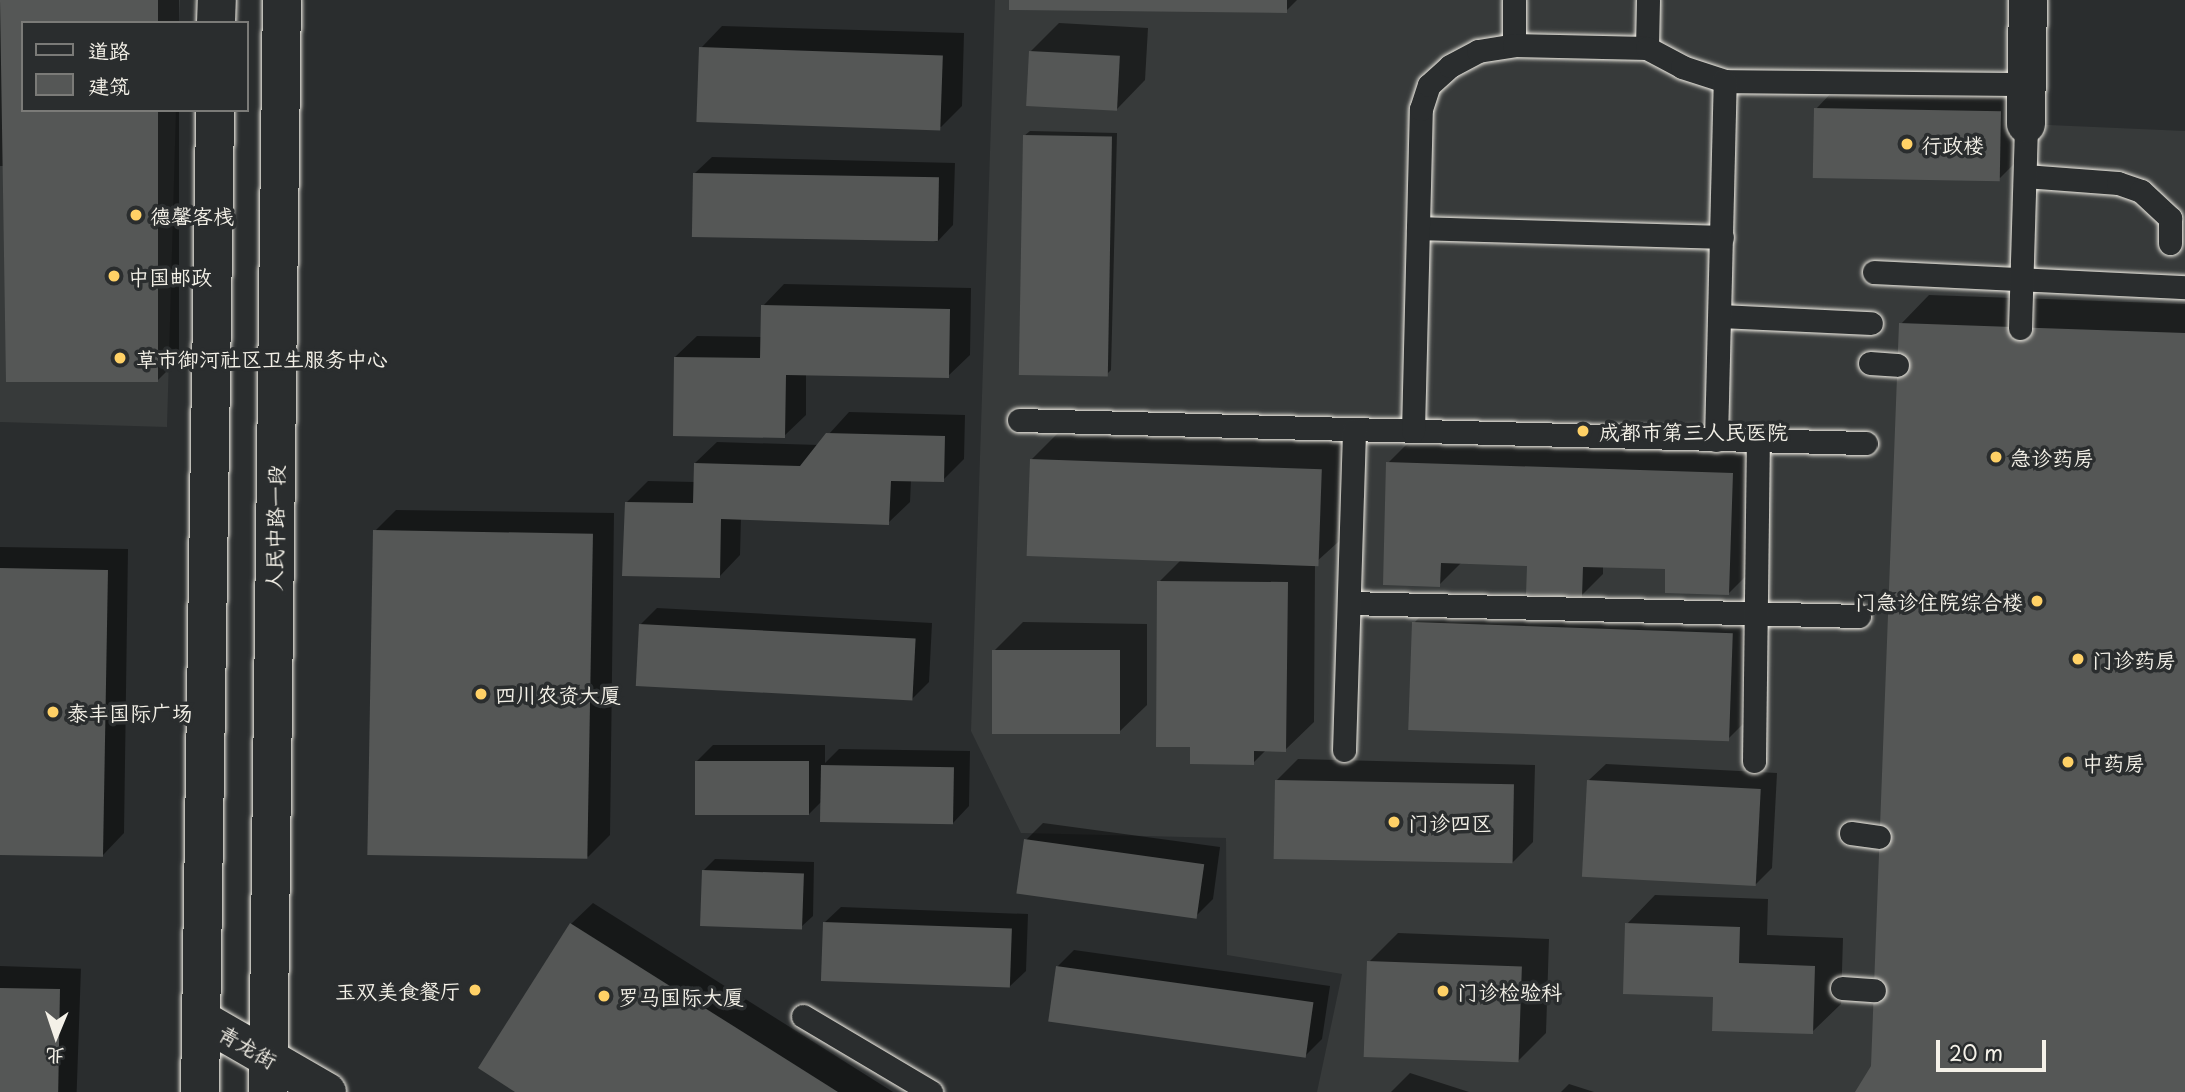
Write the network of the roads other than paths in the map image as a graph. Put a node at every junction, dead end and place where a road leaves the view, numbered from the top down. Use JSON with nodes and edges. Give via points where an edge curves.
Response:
{"nodes":[{"id":1,"x":216,"y":0,"type":"edge"},
{"id":2,"x":282,"y":0,"type":"edge"},
{"id":3,"x":1514,"y":0,"type":"edge"},
{"id":4,"x":1648,"y":0,"type":"edge"},
{"id":5,"x":2028,"y":0,"type":"edge"},
{"id":6,"x":216,"y":21,"type":"edge"},
{"id":7,"x":1514,"y":45,"type":"junction"},
{"id":8,"x":1647,"y":48,"type":"junction"},
{"id":9,"x":1725,"y":81,"type":"junction"},
{"id":10,"x":2026,"y":83,"type":"junction"},
{"id":11,"x":215,"y":112,"type":"edge"},
{"id":12,"x":2026,"y":124,"type":"joint"},
{"id":13,"x":2025,"y":176,"type":"junction"},
{"id":14,"x":1418,"y":228,"type":"junction"},
{"id":15,"x":1722,"y":237,"type":"junction"},
{"id":16,"x":2170,"y":243,"type":"dead end"},
{"id":17,"x":1874,"y":272,"type":"dead end"},
{"id":18,"x":2022,"y":279,"type":"junction"},
{"id":19,"x":2185,"y":287,"type":"edge"},
{"id":20,"x":1720,"y":316,"type":"junction"},
{"id":21,"x":1871,"y":323,"type":"dead end"},
{"id":22,"x":2020,"y":328,"type":"dead end"},
{"id":23,"x":1870,"y":363,"type":"dead end"},
{"id":24,"x":1897,"y":365,"type":"dead end"},
{"id":25,"x":1019,"y":421,"type":"dead end"},
{"id":26,"x":1354,"y":430,"type":"junction"},
{"id":27,"x":1413,"y":431,"type":"junction"},
{"id":28,"x":1716,"y":440,"type":"junction"},
{"id":29,"x":1758,"y":441,"type":"junction"},
{"id":30,"x":1866,"y":443,"type":"dead end"},
{"id":31,"x":1349,"y":603,"type":"junction"},
{"id":32,"x":1756,"y":615,"type":"junction"},
{"id":33,"x":1859,"y":616,"type":"dead end"},
{"id":34,"x":1344,"y":750,"type":"dead end"},
{"id":35,"x":1754,"y":761,"type":"dead end"},
{"id":36,"x":1851,"y":833,"type":"dead end"},
{"id":37,"x":1879,"y":836,"type":"dead end"},
{"id":38,"x":1842,"y":988,"type":"dead end"},
{"id":39,"x":1874,"y":990,"type":"dead end"},
{"id":40,"x":803,"y":1016,"type":"dead end"},
{"id":41,"x":204,"y":1021,"type":"junction"},
{"id":42,"x":267,"y":1074,"type":"edge"},
{"id":43,"x":200,"y":1092,"type":"edge"},
{"id":44,"x":327,"y":1092,"type":"edge"},
{"id":45,"x":931,"y":1092,"type":"edge"}],
"edges":[{"from":1,"to":6,"type":"main road"},
{"from":2,"to":42,"type":"main road","name":"人民中路一段"},
{"from":3,"to":7,"type":"lane"},
{"from":4,"to":8,"type":"lane"},
{"from":5,"to":10,"type":"main road"},
{"from":7,"to":8,"type":"lane"},
{"from":7,"to":14,"type":"lane","via":[[1478,51],[1450,66],[1429,85],[1421,109]]},
{"from":8,"to":9,"type":"lane","via":[[1682,67]]},
{"from":9,"to":10,"type":"lane"},
{"from":9,"to":15,"type":"lane"},
{"from":10,"to":12,"type":"main road"},
{"from":11,"to":41,"type":"main road"},
{"from":12,"to":13,"type":"lane"},
{"from":13,"to":16,"type":"lane","via":[[2118,183],[2141,191],[2169,218]]},
{"from":13,"to":18,"type":"lane"},
{"from":14,"to":15,"type":"lane"},
{"from":14,"to":27,"type":"lane"},
{"from":15,"to":20,"type":"lane"},
{"from":17,"to":18,"type":"lane"},
{"from":18,"to":19,"type":"lane"},
{"from":18,"to":22,"type":"lane"},
{"from":20,"to":21,"type":"lane"},
{"from":20,"to":28,"type":"lane"},
{"from":23,"to":24,"type":"lane"},
{"from":25,"to":26,"type":"lane"},
{"from":26,"to":27,"type":"lane"},
{"from":26,"to":31,"type":"lane"},
{"from":27,"to":28,"type":"lane"},
{"from":28,"to":29,"type":"lane"},
{"from":29,"to":30,"type":"lane"},
{"from":29,"to":32,"type":"lane"},
{"from":31,"to":32,"type":"lane"},
{"from":31,"to":34,"type":"lane"},
{"from":32,"to":33,"type":"lane"},
{"from":32,"to":35,"type":"lane"},
{"from":36,"to":37,"type":"lane"},
{"from":38,"to":39,"type":"lane"},
{"from":40,"to":45,"type":"lane"},
{"from":41,"to":42,"type":"main road","name":"青龙街"},
{"from":41,"to":43,"type":"main road"},
{"from":42,"to":44,"type":"main road","name":"青龙街"}]}
